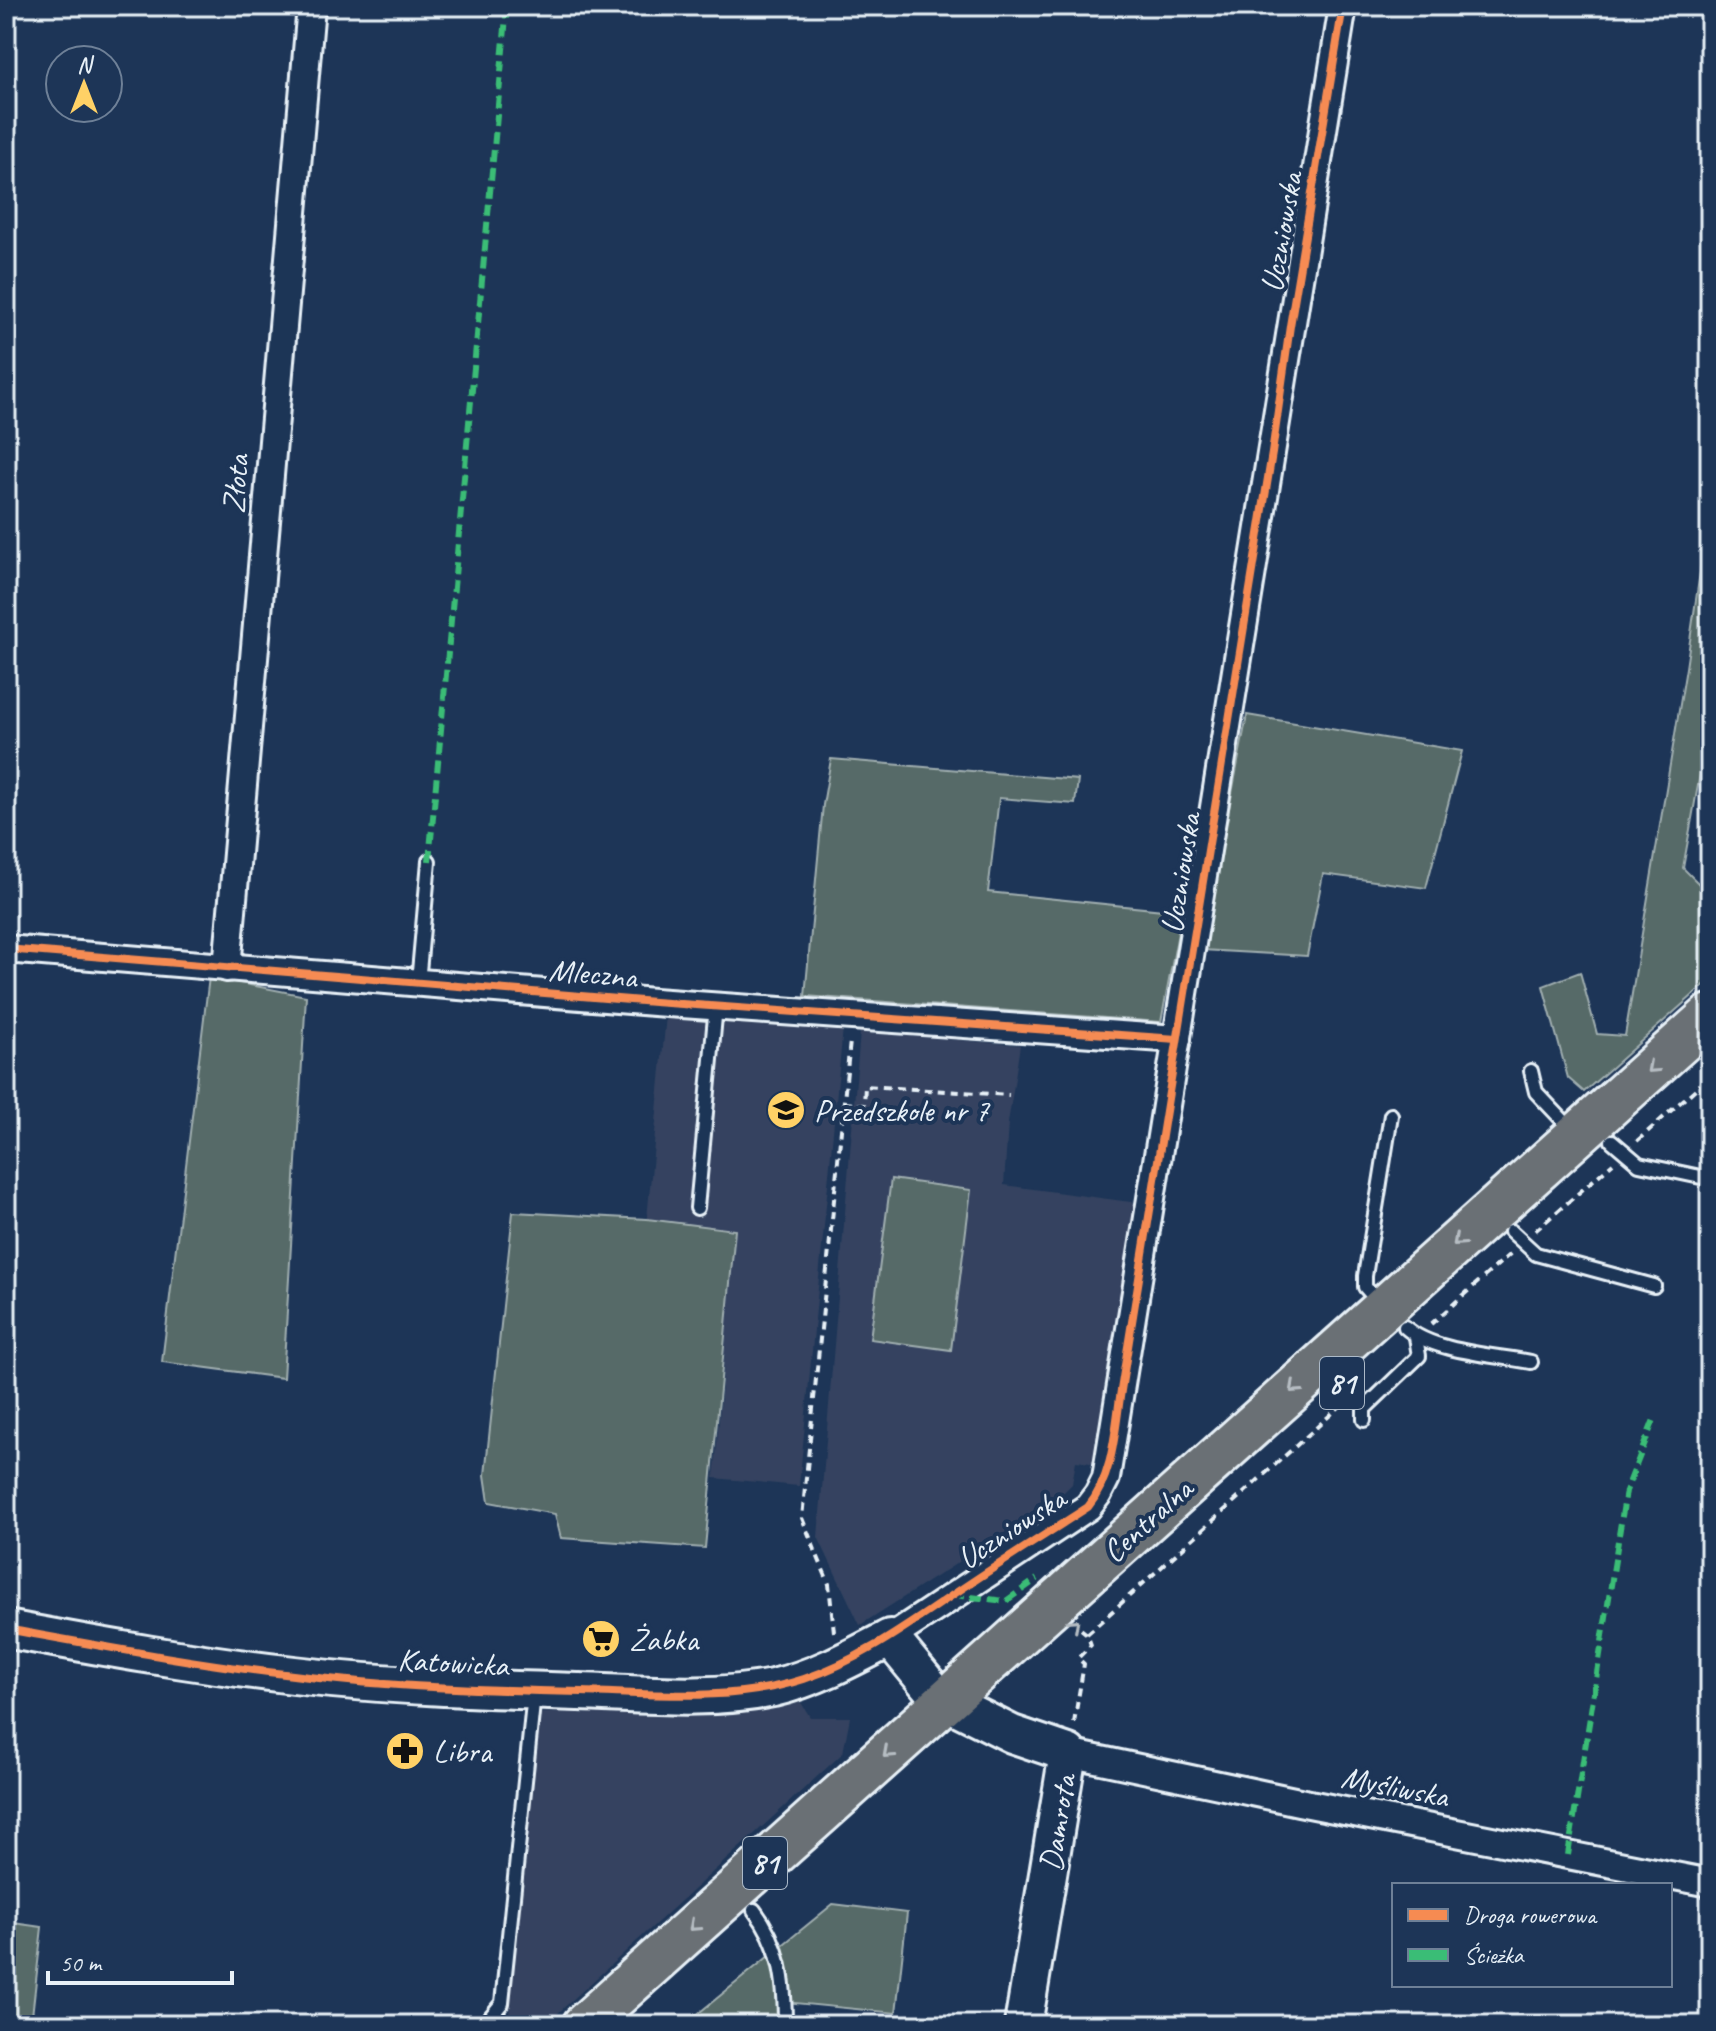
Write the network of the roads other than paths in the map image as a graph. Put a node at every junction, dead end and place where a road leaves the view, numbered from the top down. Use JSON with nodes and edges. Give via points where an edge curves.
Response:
{"nodes":[{"id":1,"x":311,"y":6,"type":"edge"},
{"id":2,"x":1343,"y":6,"type":"edge"},
{"id":3,"x":429,"y":861,"type":"dead end"},
{"id":4,"x":6,"y":949,"type":"edge"},
{"id":5,"x":227,"y":968,"type":"junction"},
{"id":6,"x":418,"y":983,"type":"junction"},
{"id":7,"x":716,"y":1006,"type":"junction"},
{"id":8,"x":1710,"y":1016,"type":"edge"},
{"id":9,"x":1177,"y":1039,"type":"junction"},
{"id":10,"x":1710,"y":1053,"type":"edge"},
{"id":11,"x":1531,"y":1071,"type":"dead end"},
{"id":12,"x":1391,"y":1115,"type":"dead end"},
{"id":13,"x":1595,"y":1138,"type":"junction"},
{"id":14,"x":1710,"y":1179,"type":"edge"},
{"id":15,"x":697,"y":1208,"type":"dead end"},
{"id":16,"x":1511,"y":1231,"type":"junction"},
{"id":17,"x":1654,"y":1286,"type":"dead end"},
{"id":18,"x":1401,"y":1324,"type":"junction"},
{"id":19,"x":1531,"y":1362,"type":"dead end"},
{"id":20,"x":1364,"y":1420,"type":"dead end"},
{"id":21,"x":6,"y":1629,"type":"edge"},
{"id":22,"x":890,"y":1638,"type":"junction"},
{"id":23,"x":534,"y":1691,"type":"junction"},
{"id":24,"x":960,"y":1707,"type":"junction"},
{"id":25,"x":1068,"y":1753,"type":"junction"},
{"id":26,"x":1710,"y":1883,"type":"edge"},
{"id":27,"x":754,"y":1910,"type":"junction"},
{"id":28,"x":484,"y":2025,"type":"edge"},
{"id":29,"x":584,"y":2025,"type":"edge"},
{"id":30,"x":627,"y":2025,"type":"edge"},
{"id":31,"x":785,"y":2025,"type":"edge"},
{"id":32,"x":1023,"y":2025,"type":"edge"}],
"edges":[{"from":1,"to":5,"type":"street","name":"Złota"},
{"from":2,"to":9,"type":"street","name":"Uczniowska"},
{"from":3,"to":6,"type":"lane"},
{"from":4,"to":5,"type":"street","name":"Mleczna"},
{"from":5,"to":6,"type":"street","name":"Mleczna"},
{"from":6,"to":7,"type":"street","name":"Mleczna"},
{"from":7,"to":9,"type":"street","name":"Mleczna"},
{"from":7,"to":15,"type":"lane"},
{"from":8,"to":13,"type":"main road","name":"Centralna","number":"81","one_way":true},
{"from":9,"to":22,"type":"street","name":"Uczniowska","via":[[1106,1478],[1088,1507]]},
{"from":10,"to":13,"type":"main road","name":"Centralna","number":"81"},
{"from":11,"to":13,"type":"lane","via":[[1536,1092]]},
{"from":12,"to":18,"type":"lane","via":[[1365,1287]]},
{"from":13,"to":14,"type":"lane","via":[[1639,1164]]},
{"from":13,"to":16,"type":"main road","name":"Centralna","number":"81"},
{"from":13,"to":18,"type":"main road","name":"Centralna","number":"81","one_way":true},
{"from":16,"to":17,"type":"lane","via":[[1536,1254]]},
{"from":16,"to":18,"type":"main road","name":"Centralna","number":"81"},
{"from":18,"to":19,"type":"lane","via":[[1441,1345]]},
{"from":18,"to":20,"type":"lane","via":[[1419,1356],[1364,1409]]},
{"from":18,"to":24,"type":"main road","name":"Centralna","number":"81"},
{"from":21,"to":23,"type":"street","name":"Katowicka","via":[[295,1676]]},
{"from":22,"to":23,"type":"street","name":"Katowicka","via":[[835,1667],[771,1688],[677,1694]]},
{"from":22,"to":24,"type":"street","via":[[936,1694]]},
{"from":23,"to":28,"type":"lane","via":[[502,2003]]},
{"from":24,"to":25,"type":"street","name":"Damrota","via":[[1012,1734]]},
{"from":24,"to":27,"type":"main road","name":"Centralna","number":"81"},
{"from":24,"to":29,"type":"main road","name":"Centralna","number":"81","one_way":true},
{"from":25,"to":26,"type":"street","name":"Myśliwska"},
{"from":25,"to":32,"type":"street","name":"Damrota"},
{"from":27,"to":30,"type":"main road","name":"Centralna","number":"81"},
{"from":27,"to":31,"type":"lane","via":[[769,1929],[780,1959]]}]}
